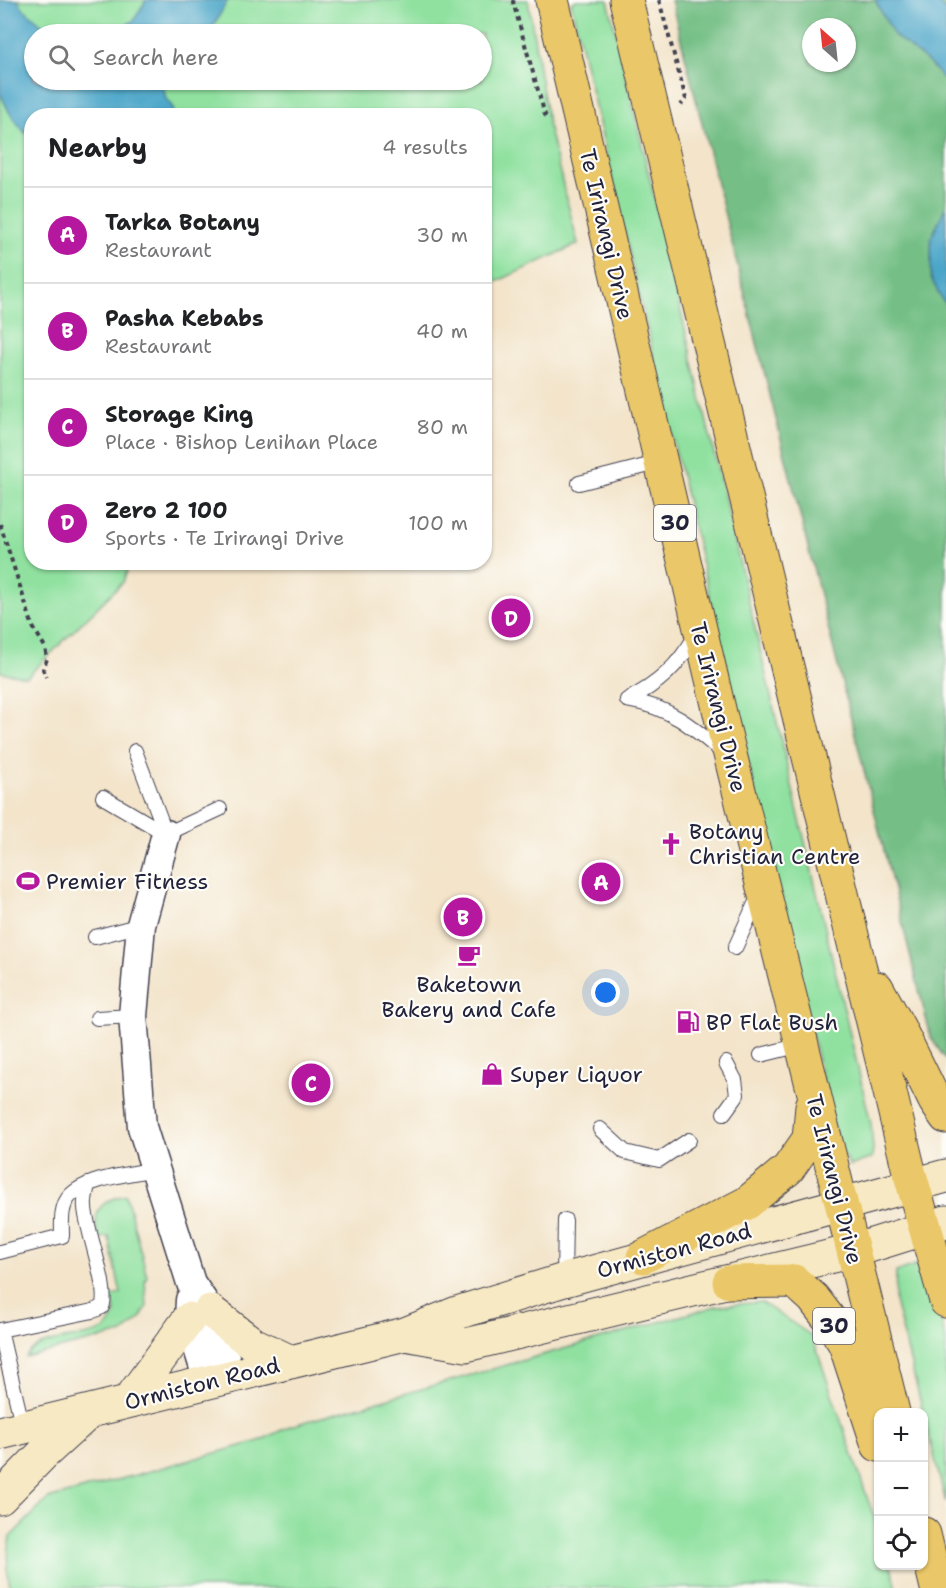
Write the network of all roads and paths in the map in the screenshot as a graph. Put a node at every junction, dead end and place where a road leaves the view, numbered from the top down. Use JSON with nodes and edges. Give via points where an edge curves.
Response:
{"nodes":[{"id":1,"x":552,"y":0,"type":"edge"},
{"id":2,"x":626,"y":0,"type":"edge"},
{"id":3,"x":661,"y":462,"type":"junction"},
{"id":4,"x":579,"y":483,"type":"dead end"},
{"id":5,"x":0,"y":524,"type":"edge"},
{"id":6,"x":699,"y":630,"type":"junction"},
{"id":7,"x":46,"y":677,"type":"dead end"},
{"id":8,"x":135,"y":752,"type":"dead end"},
{"id":9,"x":732,"y":761,"type":"junction"},
{"id":10,"x":103,"y":796,"type":"dead end"},
{"id":11,"x":220,"y":809,"type":"dead end"},
{"id":12,"x":166,"y":834,"type":"junction"},
{"id":13,"x":763,"y":888,"type":"junction"},
{"id":14,"x":141,"y":925,"type":"junction"},
{"id":15,"x":95,"y":937,"type":"dead end"},
{"id":16,"x":735,"y":948,"type":"dead end"},
{"id":17,"x":857,"y":952,"type":"junction"},
{"id":18,"x":133,"y":1016,"type":"junction"},
{"id":19,"x":97,"y":1018,"type":"dead end"},
{"id":20,"x":801,"y":1045,"type":"junction"},
{"id":21,"x":760,"y":1055,"type":"dead end"},
{"id":22,"x":726,"y":1063,"type":"dead end"},
{"id":23,"x":813,"y":1092,"type":"junction"},
{"id":24,"x":724,"y":1113,"type":"dead end"},
{"id":25,"x":946,"y":1118,"type":"edge"},
{"id":26,"x":600,"y":1129,"type":"dead end"},
{"id":27,"x":689,"y":1140,"type":"dead end"},
{"id":28,"x":155,"y":1169,"type":"junction"},
{"id":29,"x":946,"y":1176,"type":"edge"},
{"id":30,"x":88,"y":1184,"type":"junction"},
{"id":31,"x":912,"y":1184,"type":"junction"},
{"id":32,"x":840,"y":1204,"type":"junction"},
{"id":33,"x":565,"y":1220,"type":"dead end"},
{"id":34,"x":936,"y":1224,"type":"edge"},
{"id":35,"x":853,"y":1251,"type":"junction"},
{"id":36,"x":0,"y":1252,"type":"edge"},
{"id":37,"x":643,"y":1257,"type":"junction"},
{"id":38,"x":564,"y":1280,"type":"junction"},
{"id":39,"x":729,"y":1282,"type":"junction"},
{"id":40,"x":946,"y":1301,"type":"edge"},
{"id":41,"x":200,"y":1315,"type":"junction"},
{"id":42,"x":0,"y":1330,"type":"edge"},
{"id":43,"x":405,"y":1334,"type":"junction"},
{"id":44,"x":291,"y":1362,"type":"junction"},
{"id":45,"x":220,"y":1378,"type":"junction"},
{"id":46,"x":129,"y":1401,"type":"junction"},
{"id":47,"x":892,"y":1408,"type":"edge"},
{"id":48,"x":91,"y":1410,"type":"junction"},
{"id":49,"x":12,"y":1430,"type":"edge"},
{"id":50,"x":874,"y":1430,"type":"edge"},
{"id":51,"x":0,"y":1498,"type":"edge"},
{"id":52,"x":928,"y":1551,"type":"edge"},
{"id":53,"x":928,"y":1565,"type":"edge"},
{"id":54,"x":937,"y":1588,"type":"edge"}],
"edges":[{"from":1,"to":3,"type":"main road","name":"Te Irirangi Drive","number":"30"},
{"from":2,"to":17,"type":"main road"},
{"from":3,"to":4,"type":"lane"},
{"from":3,"to":6,"type":"main road","name":"Te Irirangi Drive","number":"30"},
{"from":5,"to":7,"type":"path","via":[[33,627],[45,647]]},
{"from":6,"to":9,"type":"main road","name":"Te Irirangi Drive","number":"30"},
{"from":6,"to":9,"type":"lane","via":[[684,657],[663,678],[627,700],[678,717]]},
{"from":8,"to":12,"type":"lane"},
{"from":9,"to":13,"type":"main road","name":"Te Irirangi Drive","number":"30"},
{"from":10,"to":12,"type":"lane"},
{"from":11,"to":12,"type":"lane"},
{"from":12,"to":14,"type":"street"},
{"from":13,"to":16,"type":"lane"},
{"from":13,"to":20,"type":"main road","name":"Te Irirangi Drive","number":"30"},
{"from":14,"to":15,"type":"lane"},
{"from":14,"to":18,"type":"street"},
{"from":17,"to":25,"type":"main road"},
{"from":17,"to":31,"type":"main road"},
{"from":18,"to":19,"type":"lane"},
{"from":18,"to":28,"type":"street","via":[[142,1126]]},
{"from":20,"to":21,"type":"lane"},
{"from":20,"to":23,"type":"main road","name":"Te Irirangi Drive","number":"30"},
{"from":22,"to":24,"type":"lane","via":[[737,1095]]},
{"from":23,"to":32,"type":"main road","name":"Te Irirangi Drive","number":"30"},
{"from":23,"to":37,"type":"main road","via":[[809,1139],[788,1169],[747,1203]]},
{"from":26,"to":27,"type":"lane","via":[[625,1152],[659,1160]]},
{"from":28,"to":30,"type":"lane"},
{"from":28,"to":41,"type":"street"},
{"from":29,"to":31,"type":"main road","name":"Ormiston Road"},
{"from":30,"to":36,"type":"lane","via":[[69,1196],[62,1215],[62,1236]]},
{"from":30,"to":42,"type":"lane","via":[[84,1205],[105,1301],[102,1307]]},
{"from":31,"to":32,"type":"main road","name":"Ormiston Road"},
{"from":31,"to":34,"type":"main road"},
{"from":32,"to":35,"type":"main road","name":"Te Irirangi Drive","number":"30"},
{"from":32,"to":37,"type":"main road","name":"Ormiston Road"},
{"from":33,"to":38,"type":"lane"},
{"from":34,"to":35,"type":"main road","name":"Ormiston Road"},
{"from":34,"to":40,"type":"main road"},
{"from":35,"to":39,"type":"main road","name":"Ormiston Road"},
{"from":35,"to":47,"type":"main road","name":"Te Irirangi Drive","number":"30"},
{"from":37,"to":38,"type":"main road","name":"Ormiston Road"},
{"from":38,"to":43,"type":"main road","name":"Ormiston Road"},
{"from":39,"to":43,"type":"main road","name":"Ormiston Road","via":[[466,1345]]},
{"from":39,"to":50,"type":"main road","number":"30","via":[[794,1281],[813,1298],[845,1344]]},
{"from":41,"to":44,"type":"main road"},
{"from":41,"to":45,"type":"street"},
{"from":41,"to":46,"type":"main road"},
{"from":42,"to":49,"type":"lane"},
{"from":43,"to":44,"type":"main road","name":"Ormiston Road"},
{"from":44,"to":45,"type":"main road","name":"Ormiston Road"},
{"from":45,"to":46,"type":"main road","name":"Ormiston Road"},
{"from":46,"to":48,"type":"main road","name":"Ormiston Road"},
{"from":48,"to":49,"type":"main road","name":"Ormiston Road"},
{"from":48,"to":51,"type":"main road"},
{"from":52,"to":54,"type":"main road"},
{"from":53,"to":54,"type":"main road"}]}
